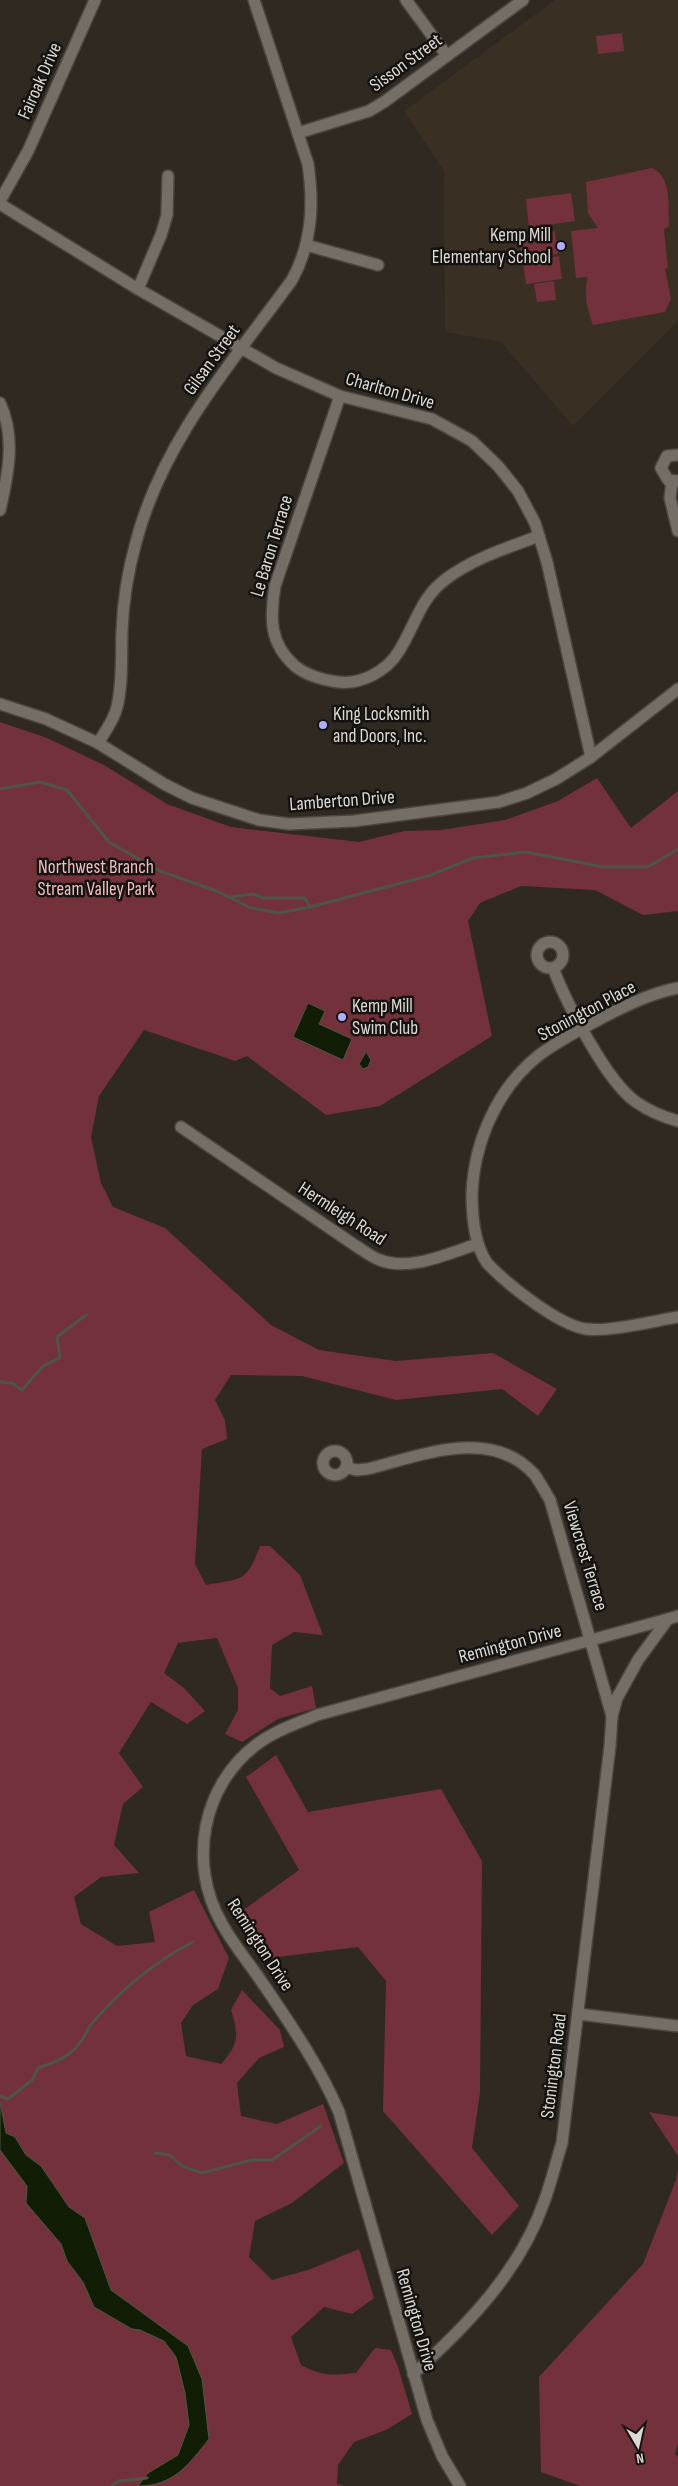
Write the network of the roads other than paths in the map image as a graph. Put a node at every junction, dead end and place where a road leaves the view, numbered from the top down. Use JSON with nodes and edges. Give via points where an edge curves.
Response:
{"nodes":[{"id":1,"x":94,"y":0,"type":"edge"},
{"id":2,"x":254,"y":0,"type":"edge"},
{"id":3,"x":406,"y":0,"type":"edge"},
{"id":4,"x":523,"y":0,"type":"edge"},
{"id":5,"x":447,"y":56,"type":"junction"},
{"id":6,"x":298,"y":133,"type":"junction"},
{"id":7,"x":168,"y":176,"type":"dead end"},
{"id":8,"x":0,"y":203,"type":"edge"},
{"id":9,"x":306,"y":245,"type":"junction"},
{"id":10,"x":378,"y":265,"type":"dead end"},
{"id":11,"x":138,"y":289,"type":"junction"},
{"id":12,"x":242,"y":349,"type":"junction"},
{"id":13,"x":340,"y":396,"type":"junction"},
{"id":14,"x":0,"y":403,"type":"edge"},
{"id":15,"x":678,"y":455,"type":"edge"},
{"id":16,"x":675,"y":481,"type":"edge"},
{"id":17,"x":0,"y":510,"type":"edge"},
{"id":18,"x":678,"y":531,"type":"edge"},
{"id":19,"x":539,"y":536,"type":"junction"},
{"id":20,"x":678,"y":689,"type":"edge"},
{"id":21,"x":0,"y":704,"type":"edge"},
{"id":22,"x":98,"y":744,"type":"junction"},
{"id":23,"x":592,"y":757,"type":"junction"},
{"id":24,"x":553,"y":968,"type":"dead end"},
{"id":25,"x":678,"y":988,"type":"edge"},
{"id":26,"x":583,"y":1028,"type":"junction"},
{"id":27,"x":678,"y":1121,"type":"edge"},
{"id":28,"x":181,"y":1127,"type":"dead end"},
{"id":29,"x":478,"y":1244,"type":"junction"},
{"id":30,"x":678,"y":1317,"type":"edge"},
{"id":31,"x":346,"y":1468,"type":"dead end"},
{"id":32,"x":673,"y":1618,"type":"edge"},
{"id":33,"x":592,"y":1640,"type":"junction"},
{"id":34,"x":612,"y":1716,"type":"junction"},
{"id":35,"x":578,"y":2014,"type":"junction"},
{"id":36,"x":678,"y":2026,"type":"edge"},
{"id":37,"x":413,"y":2374,"type":"junction"},
{"id":38,"x":460,"y":2486,"type":"edge"}],
"edges":[{"from":1,"to":8,"type":"street","name":"Fairoak Drive","via":[[28,151]]},
{"from":2,"to":6,"type":"street","name":"Gilsan Street"},
{"from":3,"to":5,"type":"street"},
{"from":4,"to":5,"type":"street","name":"Sisson Street"},
{"from":5,"to":6,"type":"street","name":"Sisson Street","via":[[369,110]]},
{"from":6,"to":9,"type":"street","name":"Gilsan Street","via":[[308,164],[312,192]]},
{"from":7,"to":11,"type":"street","via":[[167,215]]},
{"from":8,"to":11,"type":"street","name":"Charlton Drive"},
{"from":9,"to":10,"type":"street"},
{"from":9,"to":12,"type":"street","name":"Gilsan Street","via":[[292,280]]},
{"from":11,"to":12,"type":"street","name":"Charlton Drive"},
{"from":12,"to":13,"type":"street","name":"Charlton Drive"},
{"from":12,"to":22,"type":"street","name":"Gilsan Street","via":[[184,430],[148,502],[135,542],[125,591],[117,706]]},
{"from":13,"to":19,"type":"street","name":"Charlton Drive","via":[[432,419],[472,441],[518,491]]},
{"from":13,"to":19,"type":"street","name":"Le Baron Terrace","via":[[275,586],[270,615],[278,642],[298,668],[327,681],[344,683],[361,681],[375,674],[398,652],[418,611],[446,578],[478,559]]},
{"from":14,"to":17,"type":"street","via":[[9,439],[7,477]]},
{"from":15,"to":16,"type":"street","via":[[668,456],[662,463],[664,476]]},
{"from":16,"to":18,"type":"street","via":[[670,498]]},
{"from":19,"to":23,"type":"street","name":"Charlton Drive"},
{"from":20,"to":23,"type":"street","name":"Lamberton Drive"},
{"from":21,"to":22,"type":"street","name":"Lamberton Drive","via":[[46,719]]},
{"from":22,"to":23,"type":"street","name":"Lamberton Drive","via":[[192,798],[259,820],[289,824],[354,821],[499,802],[556,779]]},
{"from":24,"to":26,"type":"street"},
{"from":25,"to":26,"type":"street","name":"Stonington Place","via":[[630,1004]]},
{"from":26,"to":27,"type":"street","via":[[604,1065],[635,1102]]},
{"from":26,"to":29,"type":"street","name":"Stonington Place","via":[[538,1056],[507,1090],[488,1122],[477,1151],[473,1180],[472,1209]]},
{"from":28,"to":29,"type":"street","name":"Hermleigh Road","via":[[380,1260],[394,1264],[426,1261]]},
{"from":29,"to":30,"type":"street","via":[[480,1254],[495,1272],[570,1324],[596,1330]]},
{"from":31,"to":33,"type":"street","name":"Viewcrest Terrace","via":[[367,1469],[446,1449],[473,1446],[490,1448],[515,1458],[534,1474],[550,1500]]},
{"from":32,"to":33,"type":"street","name":"Remington Drive"},
{"from":32,"to":34,"type":"street","name":"Stonington Road","via":[[638,1660]]},
{"from":33,"to":34,"type":"street","name":"Stonington Road"},
{"from":33,"to":37,"type":"street","name":"Remington Drive","via":[[317,1715],[274,1733],[231,1768],[209,1810],[203,1840],[209,1895],[221,1922],[295,2030],[328,2085],[339,2112]]},
{"from":34,"to":35,"type":"street","name":"Stonington Road"},
{"from":35,"to":36,"type":"street"},
{"from":35,"to":37,"type":"street","name":"Stonington Road","via":[[562,2143],[532,2229],[487,2300]]},
{"from":37,"to":38,"type":"street","name":"Remington Drive","via":[[438,2447]]}]}
